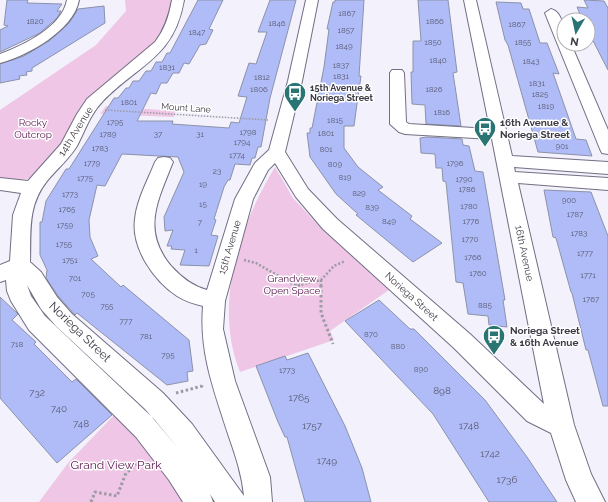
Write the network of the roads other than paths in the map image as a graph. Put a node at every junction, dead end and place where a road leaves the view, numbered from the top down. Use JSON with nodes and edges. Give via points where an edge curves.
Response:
{"nodes":[{"id":1,"x":73,"y":0,"type":"edge"},
{"id":2,"x":178,"y":0,"type":"edge"},
{"id":3,"x":312,"y":0,"type":"edge"},
{"id":4,"x":470,"y":0,"type":"edge"},
{"id":5,"x":551,"y":13,"type":"dead end"},
{"id":6,"x":0,"y":59,"type":"edge"},
{"id":7,"x":397,"y":74,"type":"dead end"},
{"id":8,"x":500,"y":135,"type":"junction"},
{"id":9,"x":608,"y":149,"type":"edge"},
{"id":10,"x":277,"y":152,"type":"junction"},
{"id":11,"x":164,"y":162,"type":"dead end"},
{"id":12,"x":608,"y":168,"type":"edge"},
{"id":13,"x":507,"y":169,"type":"junction"},
{"id":14,"x":0,"y":184,"type":"edge"},
{"id":15,"x":608,"y":184,"type":"edge"},
{"id":16,"x":30,"y":193,"type":"junction"},
{"id":17,"x":0,"y":196,"type":"edge"},
{"id":18,"x":10,"y":269,"type":"edge"},
{"id":19,"x":214,"y":301,"type":"junction"},
{"id":20,"x":561,"y":425,"type":"junction"},
{"id":21,"x":199,"y":502,"type":"edge"},
{"id":22,"x":232,"y":502,"type":"edge"},
{"id":23,"x":258,"y":502,"type":"edge"},
{"id":24,"x":591,"y":502,"type":"edge"}],
"edges":[{"from":1,"to":6,"type":"street","via":[[70,14],[60,25]]},
{"from":2,"to":16,"type":"street","name":"14th Avenue","via":[[174,23],[162,43],[141,64],[104,91],[87,109],[65,150]]},
{"from":3,"to":10,"type":"street"},
{"from":4,"to":8,"type":"street","name":"16th Avenue"},
{"from":5,"to":9,"type":"street"},
{"from":7,"to":8,"type":"street","via":[[398,124],[405,129]]},
{"from":8,"to":13,"type":"street","name":"16th Avenue"},
{"from":10,"to":19,"type":"street","name":"15th Avenue","via":[[261,167],[244,199]]},
{"from":10,"to":20,"type":"street","name":"Noriega Street","via":[[302,193],[330,224],[462,341],[536,413]]},
{"from":11,"to":19,"type":"street","via":[[146,209],[143,228],[145,238],[154,257],[181,288]]},
{"from":12,"to":13,"type":"street"},
{"from":13,"to":15,"type":"street"},
{"from":13,"to":20,"type":"street","name":"16th Avenue"},
{"from":14,"to":16,"type":"street"},
{"from":16,"to":17,"type":"street"},
{"from":16,"to":18,"type":"street","name":"14th Avenue"},
{"from":18,"to":21,"type":"street","via":[[30,313],[46,332],[146,428],[179,470]]},
{"from":18,"to":22,"type":"street","name":"Noriega Street","via":[[34,278],[46,299],[64,320],[154,401],[200,455]]},
{"from":19,"to":23,"type":"street","name":"15th Avenue","via":[[214,345],[223,381],[256,477]]},
{"from":20,"to":24,"type":"street","name":"16th Avenue","via":[[580,480]]}]}
